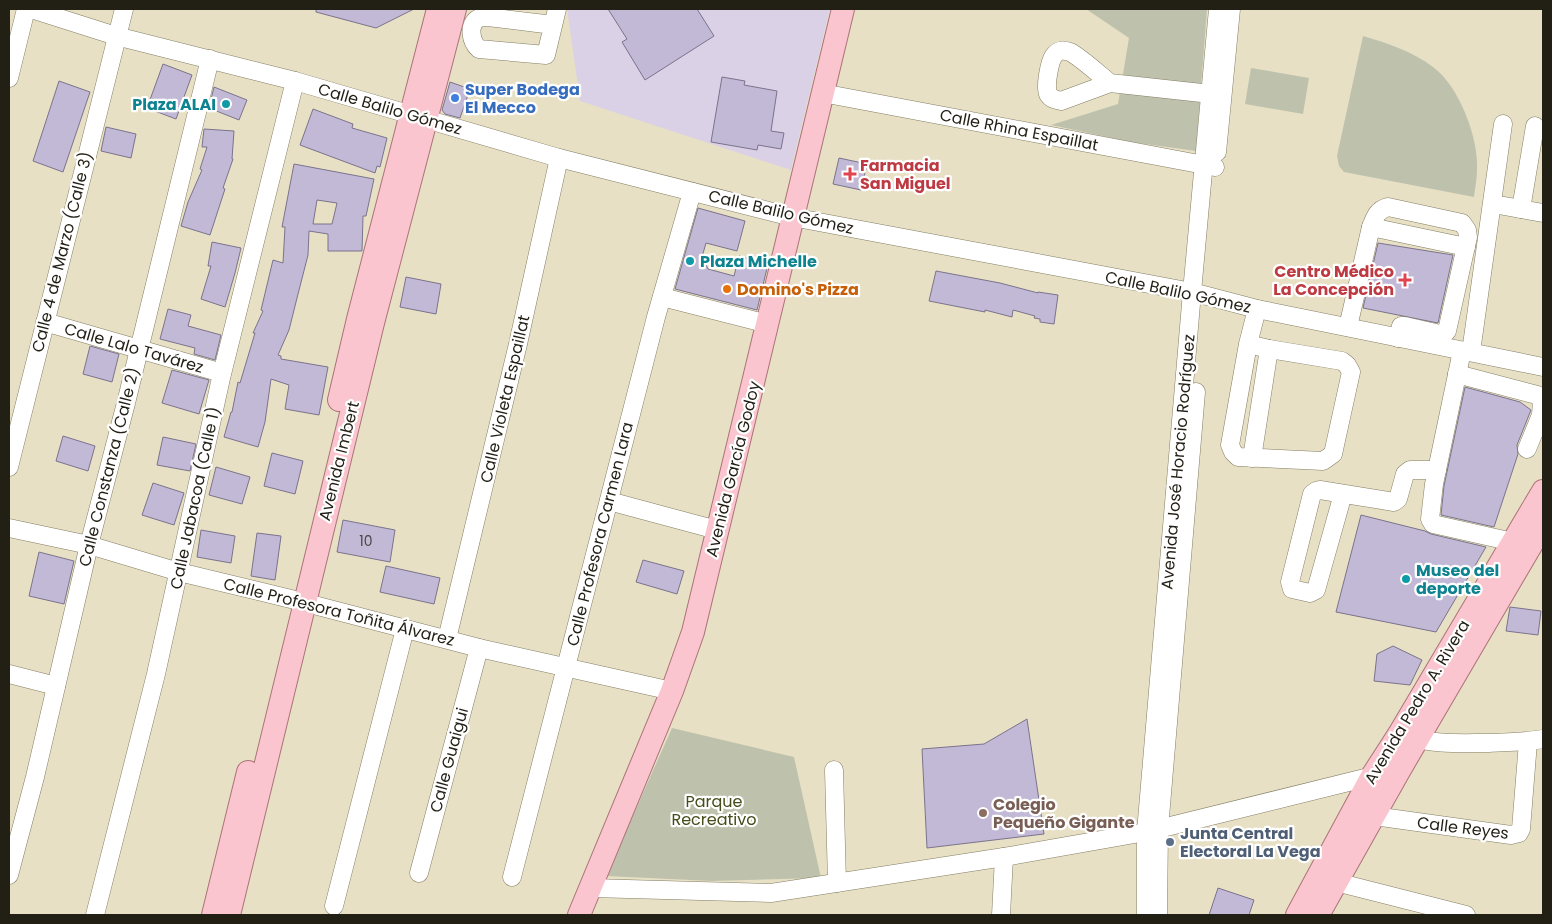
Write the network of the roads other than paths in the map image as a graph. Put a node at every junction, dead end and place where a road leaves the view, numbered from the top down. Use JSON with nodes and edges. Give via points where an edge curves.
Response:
{"nodes":[{"id":1,"x":26,"y":9,"type":"edge"},
{"id":2,"x":31,"y":9,"type":"edge"},
{"id":3,"x":124,"y":9,"type":"edge"},
{"id":4,"x":438,"y":9,"type":"edge"},
{"id":5,"x":455,"y":9,"type":"edge"},
{"id":6,"x":843,"y":9,"type":"edge"},
{"id":7,"x":1218,"y":9,"type":"edge"},
{"id":8,"x":1231,"y":9,"type":"edge"},
{"id":9,"x":116,"y":36,"type":"junction"},
{"id":10,"x":210,"y":59,"type":"junction"},
{"id":11,"x":9,"y":78,"type":"edge"},
{"id":12,"x":295,"y":81,"type":"junction"},
{"id":13,"x":1110,"y":83,"type":"dead end"},
{"id":14,"x":822,"y":93,"type":"junction"},
{"id":15,"x":1211,"y":94,"type":"junction"},
{"id":16,"x":419,"y":117,"type":"junction"},
{"id":17,"x":1503,"y":124,"type":"dead end"},
{"id":18,"x":1535,"y":126,"type":"dead end"},
{"id":19,"x":559,"y":158,"type":"junction"},
{"id":20,"x":1209,"y":166,"type":"junction"},
{"id":21,"x":692,"y":192,"type":"junction"},
{"id":22,"x":1493,"y":204,"type":"junction"},
{"id":23,"x":1520,"y":209,"type":"junction"},
{"id":24,"x":1543,"y":213,"type":"edge"},
{"id":25,"x":792,"y":217,"type":"junction"},
{"id":26,"x":1198,"y":293,"type":"junction"},
{"id":27,"x":662,"y":297,"type":"junction"},
{"id":28,"x":1257,"y":309,"type":"junction"},
{"id":29,"x":45,"y":322,"type":"junction"},
{"id":30,"x":768,"y":324,"type":"junction"},
{"id":31,"x":1348,"y":327,"type":"junction"},
{"id":32,"x":1398,"y":338,"type":"junction"},
{"id":33,"x":1248,"y":344,"type":"junction"},
{"id":34,"x":1269,"y":349,"type":"junction"},
{"id":35,"x":139,"y":350,"type":"junction"},
{"id":36,"x":1466,"y":352,"type":"junction"},
{"id":37,"x":1543,"y":367,"type":"edge"},
{"id":38,"x":222,"y":373,"type":"junction"},
{"id":39,"x":1457,"y":374,"type":"junction"},
{"id":40,"x":1542,"y":415,"type":"edge"},
{"id":41,"x":1528,"y":449,"type":"dead end"},
{"id":42,"x":1252,"y":458,"type":"junction"},
{"id":43,"x":9,"y":467,"type":"edge"},
{"id":44,"x":1437,"y":470,"type":"junction"},
{"id":45,"x":1543,"y":491,"type":"edge"},
{"id":46,"x":1342,"y":494,"type":"junction"},
{"id":47,"x":609,"y":501,"type":"junction"},
{"id":48,"x":1543,"y":525,"type":"edge"},
{"id":49,"x":9,"y":528,"type":"edge"},
{"id":50,"x":717,"y":530,"type":"junction"},
{"id":51,"x":1513,"y":542,"type":"junction"},
{"id":52,"x":89,"y":545,"type":"junction"},
{"id":53,"x":179,"y":572,"type":"junction"},
{"id":54,"x":298,"y":600,"type":"junction"},
{"id":55,"x":405,"y":629,"type":"junction"},
{"id":56,"x":447,"y":639,"type":"junction"},
{"id":57,"x":480,"y":648,"type":"junction"},
{"id":58,"x":566,"y":668,"type":"junction"},
{"id":59,"x":9,"y":674,"type":"edge"},
{"id":60,"x":56,"y":686,"type":"junction"},
{"id":61,"x":672,"y":691,"type":"junction"},
{"id":62,"x":1408,"y":737,"type":"junction"},
{"id":63,"x":1536,"y":740,"type":"edge"},
{"id":64,"x":834,"y":770,"type":"dead end"},
{"id":65,"x":1399,"y":771,"type":"junction"},
{"id":66,"x":1372,"y":776,"type":"junction"},
{"id":67,"x":1374,"y":816,"type":"junction"},
{"id":68,"x":1153,"y":830,"type":"junction"},
{"id":69,"x":1004,"y":857,"type":"junction"},
{"id":70,"x":418,"y":873,"type":"dead end"},
{"id":71,"x":9,"y":876,"type":"edge"},
{"id":72,"x":512,"y":877,"type":"dead end"},
{"id":73,"x":1336,"y":882,"type":"junction"},
{"id":74,"x":838,"y":883,"type":"junction"},
{"id":75,"x":591,"y":888,"type":"junction"},
{"id":76,"x":334,"y":906,"type":"dead end"},
{"id":77,"x":221,"y":914,"type":"edge"},
{"id":78,"x":95,"y":915,"type":"edge"},
{"id":79,"x":579,"y":915,"type":"edge"},
{"id":80,"x":1000,"y":915,"type":"edge"},
{"id":81,"x":1146,"y":915,"type":"edge"},
{"id":82,"x":1158,"y":915,"type":"edge"},
{"id":83,"x":1297,"y":915,"type":"edge"},
{"id":84,"x":1318,"y":915,"type":"edge"},
{"id":85,"x":1466,"y":915,"type":"edge"}],
"edges":[{"from":1,"to":11,"type":"street"},
{"from":2,"to":9,"type":"street","name":"Calle Balilo Gómez"},
{"from":3,"to":9,"type":"street","name":"Calle 4 de Marzo (Calle 3)"},
{"from":4,"to":16,"type":"main road","name":"Avenida Imbert"},
{"from":5,"to":16,"type":"main road","name":"Avenida Imbert"},
{"from":6,"to":14,"type":"main road","name":"Avenida García Godoy"},
{"from":7,"to":15,"type":"street","name":"Avenida José Horacio Rodríguez"},
{"from":8,"to":20,"type":"street","name":"Avenida José Horacio Rodríguez","via":[[1224,95]]},
{"from":9,"to":10,"type":"street","name":"Calle Balilo Gómez"},
{"from":9,"to":29,"type":"street","name":"Calle 4 de Marzo (Calle 3)"},
{"from":10,"to":12,"type":"street","name":"Calle Balilo Gómez"},
{"from":10,"to":35,"type":"street","name":"Calle Constanza (Calle 2)"},
{"from":12,"to":16,"type":"street","name":"Calle Balilo Gómez"},
{"from":12,"to":38,"type":"street","name":"Calle Jabacoa (Calle 1)"},
{"from":13,"to":15,"type":"street"},
{"from":14,"to":20,"type":"street","name":"Calle Rhina Espaillat"},
{"from":14,"to":25,"type":"main road","name":"Avenida García Godoy"},
{"from":15,"to":20,"type":"street","name":"Avenida José Horacio Rodríguez"},
{"from":16,"to":19,"type":"street","name":"Calle Balilo Gómez"},
{"from":16,"to":54,"type":"main road","name":"Avenida Imbert"},
{"from":17,"to":22,"type":"street"},
{"from":18,"to":23,"type":"street"},
{"from":19,"to":21,"type":"street","name":"Calle Balilo Gómez"},
{"from":19,"to":56,"type":"street","name":"Calle Violeta Espaillat"},
{"from":20,"to":26,"type":"street","name":"Avenida José Horacio Rodríguez"},
{"from":21,"to":25,"type":"street","name":"Calle Balilo Gómez"},
{"from":21,"to":27,"type":"street","name":"Calle Profesora Carmen Lara"},
{"from":22,"to":23,"type":"street"},
{"from":22,"to":36,"type":"street"},
{"from":23,"to":24,"type":"street"},
{"from":25,"to":26,"type":"street","name":"Calle Balilo Gómez"},
{"from":25,"to":30,"type":"main road","name":"Avenida García Godoy"},
{"from":26,"to":28,"type":"street","name":"Calle Balilo Gómez"},
{"from":26,"to":68,"type":"street","name":"Avenida José Horacio Rodríguez"},
{"from":27,"to":30,"type":"street"},
{"from":27,"to":47,"type":"street","name":"Calle Profesora Carmen Lara"},
{"from":28,"to":31,"type":"street","name":"Calle Balilo Gómez"},
{"from":28,"to":33,"type":"street"},
{"from":29,"to":35,"type":"street","name":"Calle Lalo Tavárez"},
{"from":29,"to":43,"type":"street","name":"Calle 4 de Marzo (Calle 3)"},
{"from":30,"to":50,"type":"main road","name":"Avenida García Godoy"},
{"from":31,"to":32,"type":"street","name":"Calle Balilo Gómez"},
{"from":31,"to":32,"type":"street","via":[[1371,227],[1381,209],[1388,207],[1462,223],[1468,237],[1447,331],[1440,334],[1401,326]]},
{"from":32,"to":36,"type":"street","name":"Calle Balilo Gómez"},
{"from":33,"to":34,"type":"street"},
{"from":33,"to":42,"type":"street","via":[[1230,445],[1238,457]]},
{"from":34,"to":42,"type":"street"},
{"from":34,"to":42,"type":"street","via":[[1342,361],[1351,372],[1333,454],[1329,458],[1323,461]]},
{"from":35,"to":38,"type":"street","name":"Calle Lalo Tavárez"},
{"from":35,"to":52,"type":"street","name":"Calle Constanza (Calle 2)"},
{"from":36,"to":37,"type":"street","name":"Calle Balilo Gómez"},
{"from":36,"to":39,"type":"street"},
{"from":38,"to":53,"type":"street","name":"Calle Jabacoa (Calle 1)"},
{"from":39,"to":40,"type":"street","via":[[1537,395],[1542,401]]},
{"from":39,"to":44,"type":"street"},
{"from":40,"to":41,"type":"street"},
{"from":44,"to":46,"type":"street","via":[[1408,471],[1397,502]]},
{"from":44,"to":51,"type":"street","via":[[1430,519],[1433,524]]},
{"from":45,"to":51,"type":"main road","name":"Avenida Pedro A. Rivera"},
{"from":46,"to":46,"type":"street","via":[[1320,490],[1312,494],[1290,582],[1292,589],[1310,593],[1316,590]]},
{"from":47,"to":50,"type":"street"},
{"from":47,"to":58,"type":"street","name":"Calle Profesora Carmen Lara"},
{"from":48,"to":62,"type":"main road","name":"Avenida Pedro A. Rivera"},
{"from":49,"to":52,"type":"street","name":"Calle Profesora Toñita Álvarez"},
{"from":50,"to":61,"type":"main road","name":"Avenida García Godoy","via":[[693,632]]},
{"from":51,"to":62,"type":"main road","name":"Avenida Pedro A. Rivera"},
{"from":52,"to":53,"type":"street","name":"Calle Profesora Toñita Álvarez"},
{"from":52,"to":60,"type":"street","name":"Calle Constanza (Calle 2)"},
{"from":53,"to":54,"type":"street","name":"Calle Profesora Toñita Álvarez"},
{"from":53,"to":78,"type":"street","name":"Calle Jabacoa (Calle 1)"},
{"from":54,"to":55,"type":"street","name":"Calle Profesora Toñita Álvarez"},
{"from":54,"to":77,"type":"main road","name":"Avenida Imbert"},
{"from":55,"to":56,"type":"street","name":"Calle Profesora Toñita Álvarez"},
{"from":55,"to":76,"type":"street"},
{"from":56,"to":57,"type":"street","name":"Calle Profesora Toñita Álvarez"},
{"from":57,"to":58,"type":"street","name":"Calle Profesora Toñita Álvarez"},
{"from":57,"to":70,"type":"street","name":"Calle Guaigui"},
{"from":58,"to":61,"type":"street","name":"Calle Profesora Toñita Álvarez"},
{"from":58,"to":72,"type":"street","name":"Calle Profesora Carmen Lara"},
{"from":59,"to":60,"type":"street"},
{"from":60,"to":71,"type":"street","name":"Calle Constanza (Calle 2)"},
{"from":61,"to":75,"type":"main road","name":"Avenida García Godoy"},
{"from":62,"to":63,"type":"street","via":[[1445,744]]},
{"from":62,"to":65,"type":"main road","name":"Avenida Pedro A. Rivera"},
{"from":62,"to":66,"type":"main road","name":"Avenida Pedro A. Rivera"},
{"from":63,"to":67,"type":"street","name":"Calle Reyes","via":[[1519,833],[1511,835]]},
{"from":64,"to":74,"type":"street"},
{"from":65,"to":66,"type":"street"},
{"from":65,"to":67,"type":"main road","name":"Avenida Pedro A. Rivera"},
{"from":66,"to":68,"type":"street"},
{"from":66,"to":83,"type":"main road","name":"Avenida Pedro A. Rivera"},
{"from":67,"to":73,"type":"main road","name":"Avenida Pedro A. Rivera"},
{"from":68,"to":69,"type":"street"},
{"from":68,"to":81,"type":"street","name":"Avenida José Horacio Rodríguez"},
{"from":68,"to":82,"type":"street","name":"Avenida José Horacio Rodríguez"},
{"from":69,"to":74,"type":"street"},
{"from":69,"to":80,"type":"street"},
{"from":73,"to":84,"type":"main road","name":"Avenida Pedro A. Rivera"},
{"from":73,"to":85,"type":"street"},
{"from":74,"to":75,"type":"street","via":[[771,893]]},
{"from":75,"to":79,"type":"main road","name":"Avenida García Godoy"}]}
